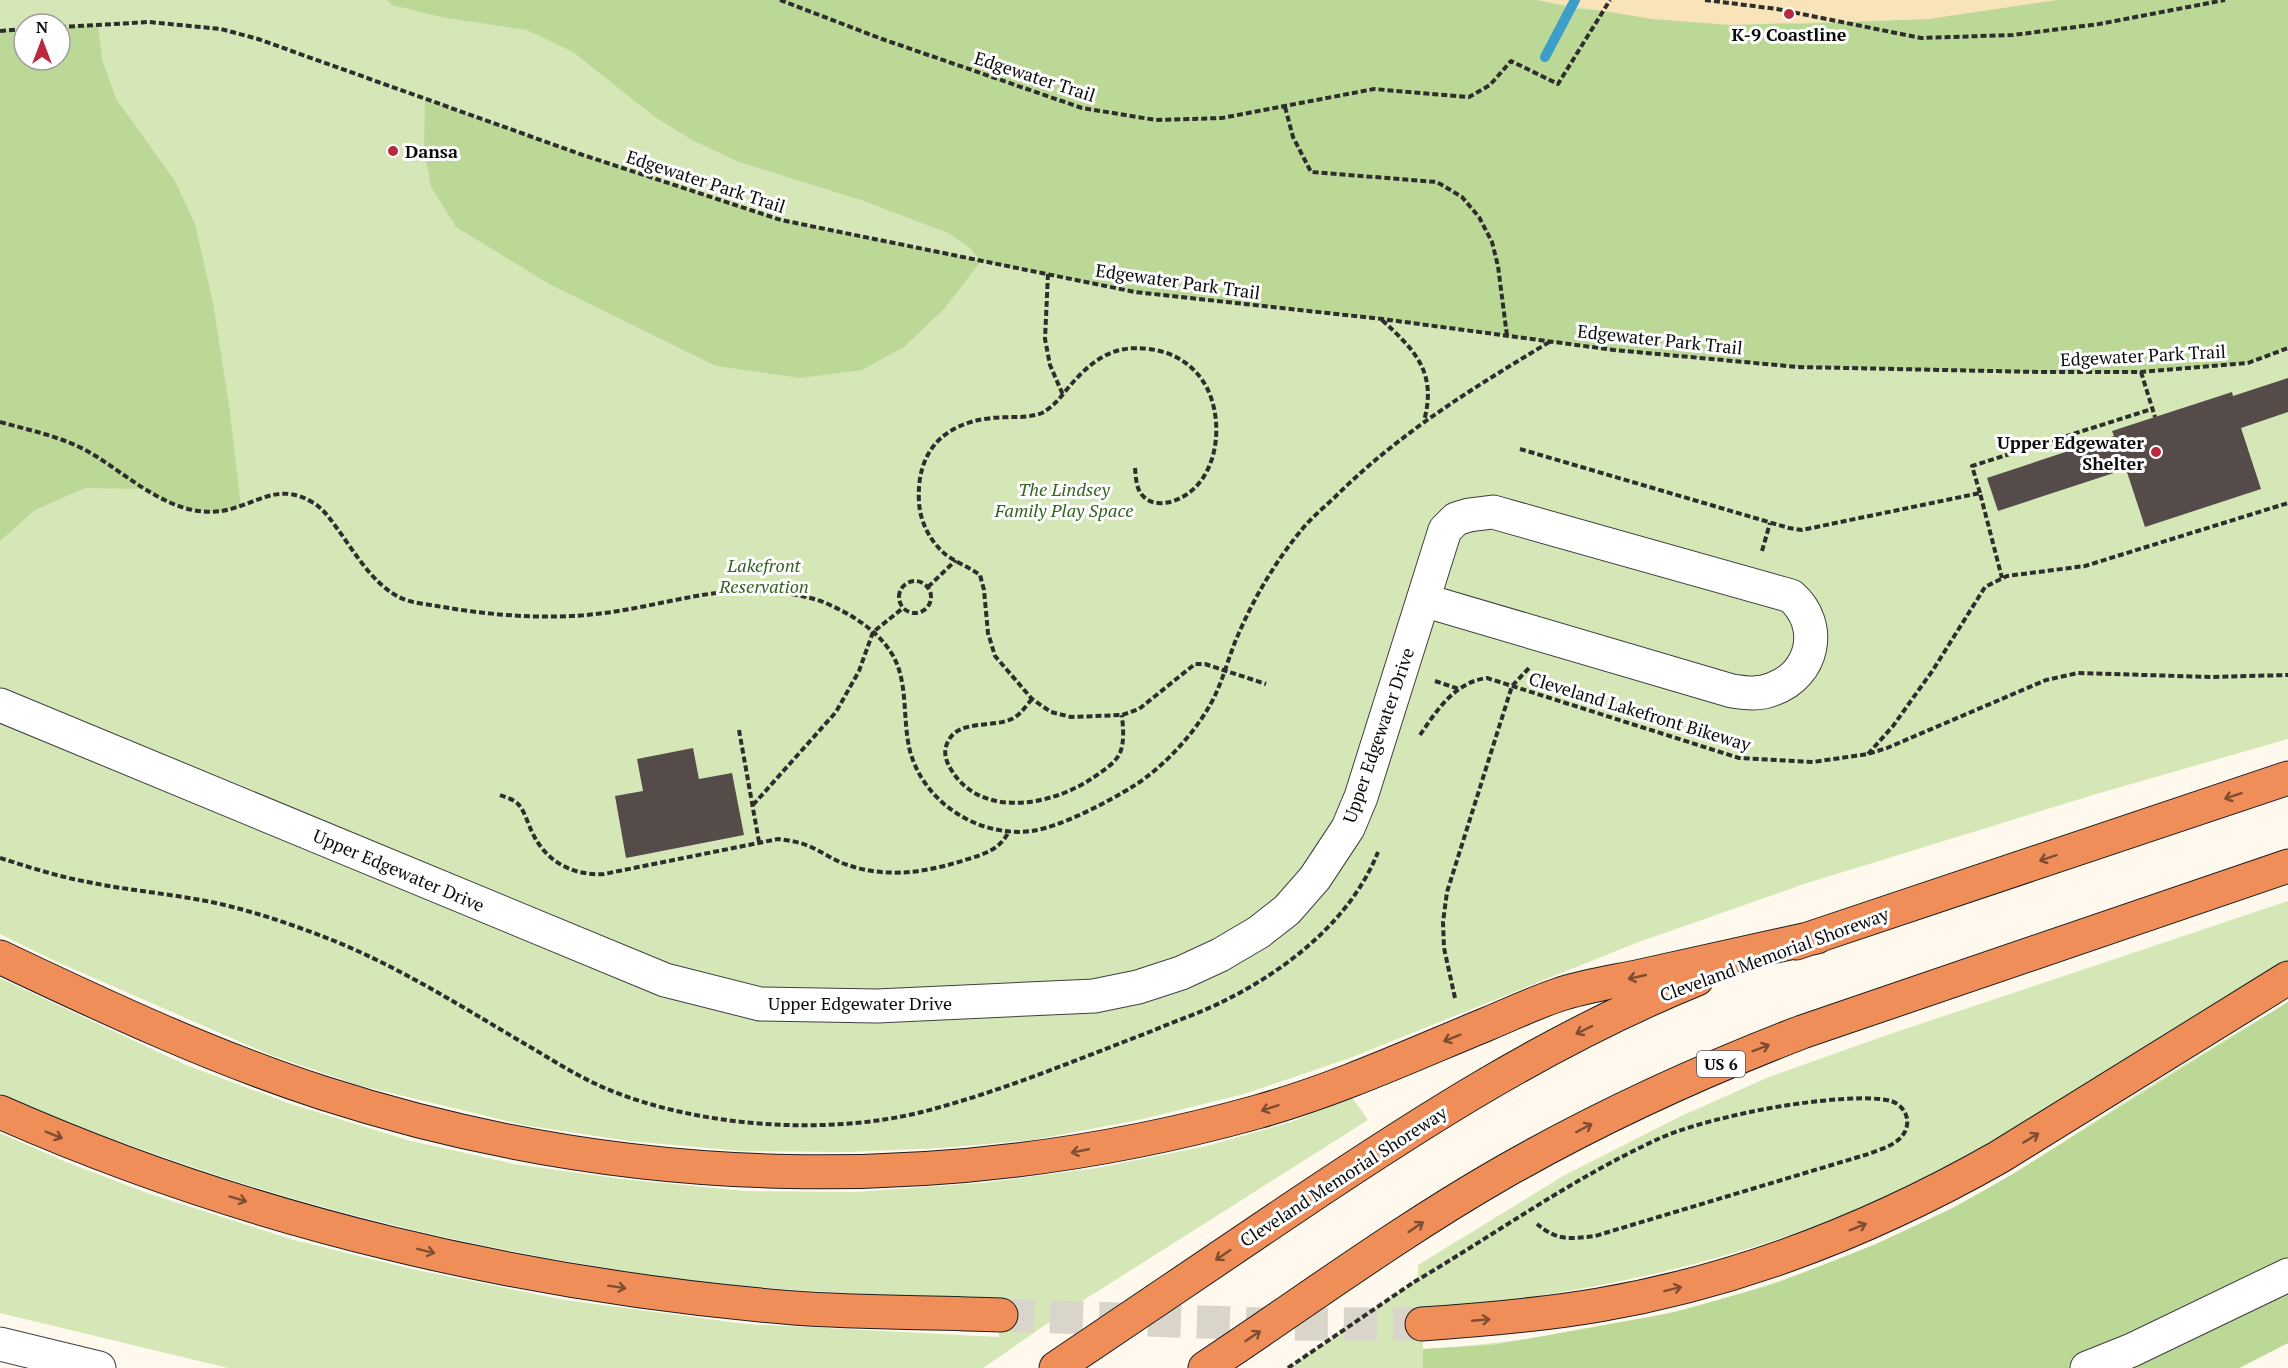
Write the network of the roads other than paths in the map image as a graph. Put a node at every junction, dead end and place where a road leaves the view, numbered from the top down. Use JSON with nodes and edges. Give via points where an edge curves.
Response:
{"nodes":[{"id":1,"x":1423,"y":600,"type":"junction"},
{"id":2,"x":0,"y":705,"type":"edge"},
{"id":3,"x":2288,"y":778,"type":"edge"},
{"id":4,"x":2288,"y":866,"type":"edge"},
{"id":5,"x":1816,"y":937,"type":"junction"},
{"id":6,"x":0,"y":957,"type":"edge"},
{"id":7,"x":2288,"y":978,"type":"edge"},
{"id":8,"x":0,"y":1112,"type":"edge"},
{"id":9,"x":2288,"y":1275,"type":"edge"},
{"id":10,"x":1000,"y":1315,"type":"tunnel mouth"},
{"id":11,"x":1422,"y":1324,"type":"tunnel mouth"},
{"id":12,"x":0,"y":1344,"type":"edge"},
{"id":13,"x":36,"y":1361,"type":"edge"},
{"id":14,"x":99,"y":1368,"type":"edge"},
{"id":15,"x":1056,"y":1368,"type":"edge"},
{"id":16,"x":1205,"y":1368,"type":"edge"},
{"id":17,"x":2086,"y":1368,"type":"edge"}],
"edges":[{"from":1,"to":1,"type":"street","name":"Upper Edgewater Drive","via":[[1445,530],[1468,514],[1493,512],[1791,597],[1807,617],[1809,655],[1799,672],[1785,683],[1752,694]]},
{"from":1,"to":2,"type":"street","name":"Upper Edgewater Drive","via":[[1348,828],[1315,878],[1287,910],[1220,955],[1148,984],[1094,996],[877,1006],[760,1004],[666,980]]},
{"from":3,"to":5,"type":"highway","name":"Cleveland Memorial Shoreway","one_way":true},
{"from":16,"to":4,"type":"highway","number":"US 6","one_way":true,"via":[[1450,1205],[1620,1109],[1802,1032]]},
{"from":5,"to":6,"type":"highway","one_way":true,"via":[[1558,995],[1313,1094],[1200,1126],[1009,1162],[806,1172],[602,1158],[464,1133],[261,1072],[189,1044]]},
{"from":5,"to":15,"type":"highway","name":"Cleveland Memorial Shoreway","one_way":true,"via":[[1754,957],[1643,1002],[1508,1070],[1391,1143]]},
{"from":11,"to":7,"type":"highway","one_way":true,"via":[[1541,1313],[1654,1293],[1760,1264],[1862,1226],[1955,1183]]},
{"from":8,"to":10,"type":"highway","one_way":true,"via":[[100,1154],[228,1197],[458,1258],[587,1282],[730,1302]]},
{"from":9,"to":17,"type":"street"},
{"from":12,"to":13,"type":"street"},
{"from":13,"to":14,"type":"street"}]}
